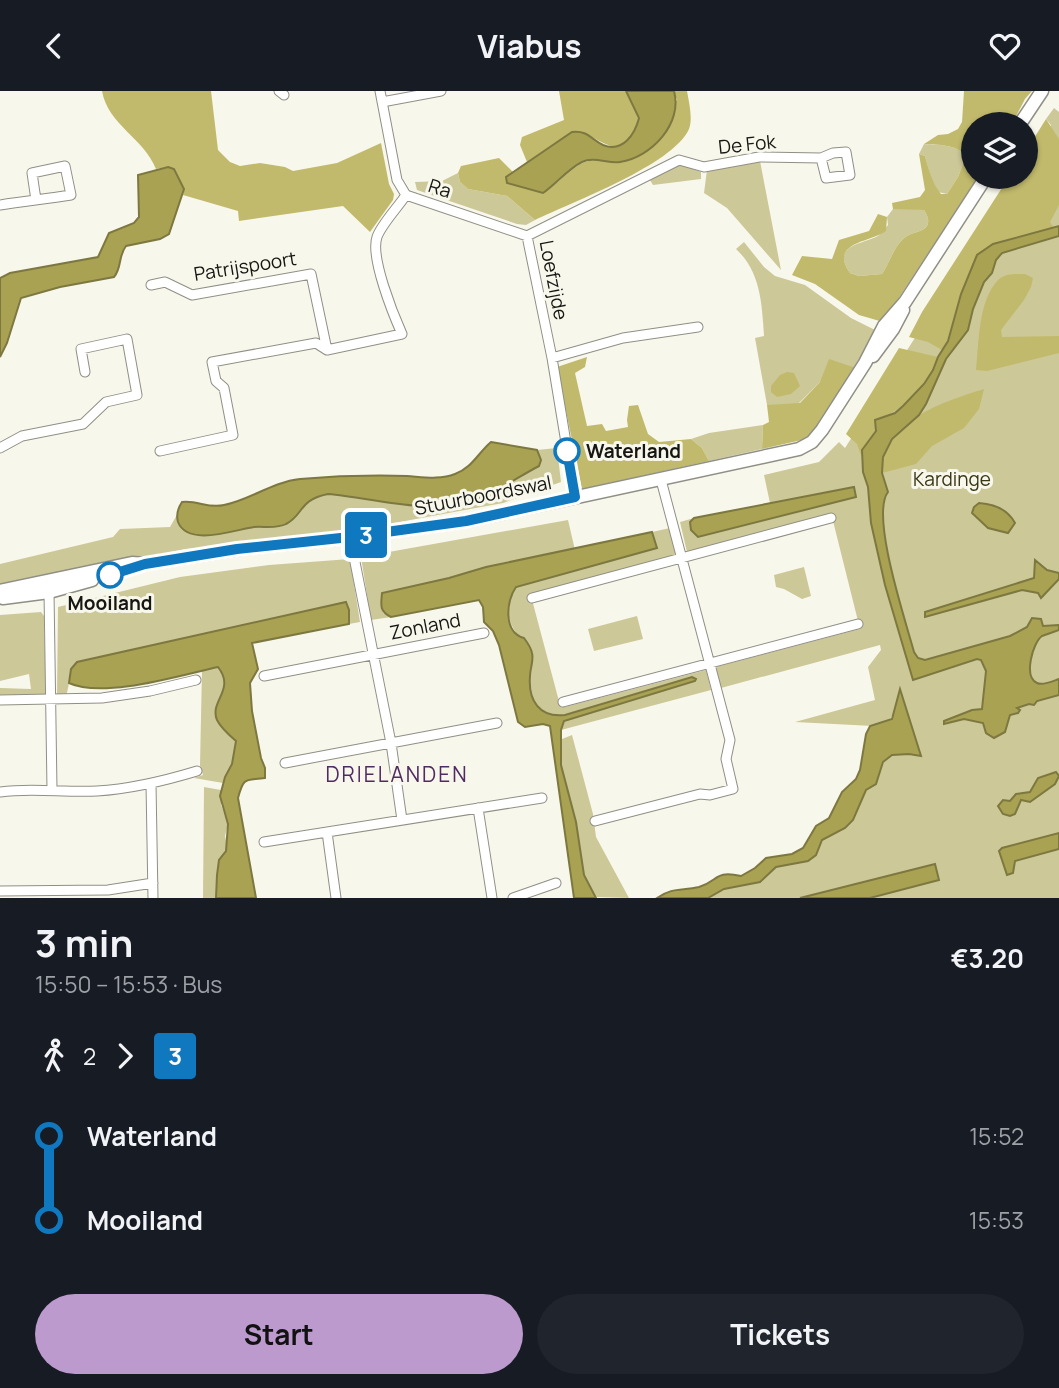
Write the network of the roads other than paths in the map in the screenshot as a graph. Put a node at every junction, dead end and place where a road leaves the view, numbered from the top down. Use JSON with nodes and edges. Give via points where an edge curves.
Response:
{"nodes":[{"id":1,"x":380,"y":91,"type":"edge"},
{"id":2,"x":441,"y":91,"type":"edge"},
{"id":3,"x":1042,"y":91,"type":"edge"},
{"id":4,"x":382,"y":102,"type":"junction"},
{"id":5,"x":1028,"y":112,"type":"edge"},
{"id":6,"x":821,"y":158,"type":"dead end"},
{"id":7,"x":678,"y":160,"type":"joint"},
{"id":8,"x":978,"y":189,"type":"edge"},
{"id":9,"x":405,"y":195,"type":"junction"},
{"id":10,"x":36,"y":201,"type":"junction"},
{"id":11,"x":0,"y":205,"type":"edge"},
{"id":12,"x":527,"y":236,"type":"junction"},
{"id":13,"x":151,"y":285,"type":"dead end"},
{"id":14,"x":698,"y":327,"type":"dead end"},
{"id":15,"x":327,"y":350,"type":"junction"},
{"id":16,"x":552,"y":358,"type":"junction"},
{"id":17,"x":85,"y":372,"type":"dead end"},
{"id":18,"x":0,"y":448,"type":"edge"},
{"id":19,"x":160,"y":451,"type":"dead end"},
{"id":20,"x":661,"y":480,"type":"junction"},
{"id":21,"x":575,"y":497,"type":"junction"},
{"id":22,"x":831,"y":517,"type":"dead end"},
{"id":23,"x":350,"y":537,"type":"junction"},
{"id":24,"x":681,"y":557,"type":"junction"},
{"id":25,"x":48,"y":587,"type":"junction"},
{"id":26,"x":0,"y":591,"type":"edge"},
{"id":27,"x":532,"y":598,"type":"dead end"},
{"id":28,"x":0,"y":599,"type":"edge"},
{"id":29,"x":858,"y":624,"type":"dead end"},
{"id":30,"x":484,"y":633,"type":"dead end"},
{"id":31,"x":372,"y":654,"type":"junction"},
{"id":32,"x":710,"y":663,"type":"junction"},
{"id":33,"x":264,"y":676,"type":"dead end"},
{"id":34,"x":196,"y":680,"type":"dead end"},
{"id":35,"x":51,"y":700,"type":"junction"},
{"id":36,"x":0,"y":701,"type":"edge"},
{"id":37,"x":563,"y":702,"type":"dead end"},
{"id":38,"x":497,"y":723,"type":"dead end"},
{"id":39,"x":391,"y":743,"type":"junction"},
{"id":40,"x":285,"y":763,"type":"dead end"},
{"id":41,"x":197,"y":771,"type":"dead end"},
{"id":42,"x":151,"y":784,"type":"junction"},
{"id":43,"x":52,"y":790,"type":"junction"},
{"id":44,"x":0,"y":792,"type":"edge"},
{"id":45,"x":542,"y":798,"type":"dead end"},
{"id":46,"x":478,"y":808,"type":"junction"},
{"id":47,"x":402,"y":820,"type":"junction"},
{"id":48,"x":595,"y":821,"type":"dead end"},
{"id":49,"x":327,"y":832,"type":"junction"},
{"id":50,"x":264,"y":842,"type":"dead end"},
{"id":51,"x":153,"y":883,"type":"junction"},
{"id":52,"x":556,"y":883,"type":"dead end"},
{"id":53,"x":0,"y":891,"type":"edge"},
{"id":54,"x":153,"y":898,"type":"edge"},
{"id":55,"x":336,"y":898,"type":"edge"},
{"id":56,"x":492,"y":898,"type":"edge"},
{"id":57,"x":513,"y":898,"type":"edge"}],
"edges":[{"from":1,"to":4,"type":"street","name":"Ra"},
{"from":2,"to":4,"type":"street"},
{"from":3,"to":5,"type":"street"},
{"from":4,"to":9,"type":"street","name":"Ra","via":[[397,180]]},
{"from":6,"to":7,"type":"street","name":"De Fok","via":[[759,157],[704,167]]},
{"from":7,"to":12,"type":"street","name":"Loefzijde"},
{"from":8,"to":20,"type":"street","name":"Stuurboordswal","via":[[905,302],[884,326],[822,430],[805,446]]},
{"from":9,"to":12,"type":"street","name":"Ra"},
{"from":9,"to":15,"type":"street","via":[[377,237],[375,253],[402,334]]},
{"from":10,"to":10,"type":"street","via":[[32,173],[65,166],[71,195]]},
{"from":10,"to":11,"type":"street"},
{"from":12,"to":16,"type":"street","name":"Loefzijde"},
{"from":13,"to":15,"type":"street","name":"Patrijspoort","via":[[165,282],[192,295],[311,274]]},
{"from":14,"to":16,"type":"street","via":[[623,338]]},
{"from":15,"to":19,"type":"street","via":[[316,343],[212,362],[216,381],[224,388],[233,435]]},
{"from":16,"to":21,"type":"street","name":"Loefzijde"},
{"from":17,"to":18,"type":"street","via":[[81,349],[127,339],[137,395],[106,402],[83,424],[22,436]]},
{"from":20,"to":21,"type":"street","name":"Stuurboordswal"},
{"from":20,"to":24,"type":"street"},
{"from":21,"to":23,"type":"street","name":"Stuurboordswal","via":[[478,519]]},
{"from":22,"to":24,"type":"street"},
{"from":23,"to":25,"type":"street","name":"Stuurboordswal","via":[[145,564]]},
{"from":23,"to":31,"type":"street","name":"Zonland"},
{"from":24,"to":27,"type":"street"},
{"from":24,"to":32,"type":"street"},
{"from":25,"to":26,"type":"street","name":"Stuurboordswal"},
{"from":25,"to":28,"type":"street"},
{"from":25,"to":35,"type":"street"},
{"from":29,"to":32,"type":"street"},
{"from":30,"to":31,"type":"street","name":"Zonland"},
{"from":31,"to":33,"type":"street","name":"Zonland"},
{"from":31,"to":39,"type":"street","name":"Zonland"},
{"from":32,"to":37,"type":"street"},
{"from":32,"to":48,"type":"street","via":[[730,740],[726,759],[733,789]]},
{"from":34,"to":35,"type":"street","via":[[127,695]]},
{"from":35,"to":36,"type":"street"},
{"from":35,"to":43,"type":"street"},
{"from":38,"to":39,"type":"street"},
{"from":39,"to":40,"type":"street"},
{"from":39,"to":47,"type":"street","name":"Zonland"},
{"from":41,"to":42,"type":"street"},
{"from":42,"to":43,"type":"street","via":[[94,791]]},
{"from":42,"to":51,"type":"street"},
{"from":43,"to":44,"type":"street"},
{"from":45,"to":46,"type":"street"},
{"from":46,"to":47,"type":"street"},
{"from":46,"to":56,"type":"street"},
{"from":47,"to":49,"type":"street"},
{"from":49,"to":50,"type":"street"},
{"from":49,"to":55,"type":"street"},
{"from":51,"to":53,"type":"street","via":[[108,890]]},
{"from":51,"to":54,"type":"street"},
{"from":52,"to":57,"type":"street"}]}
